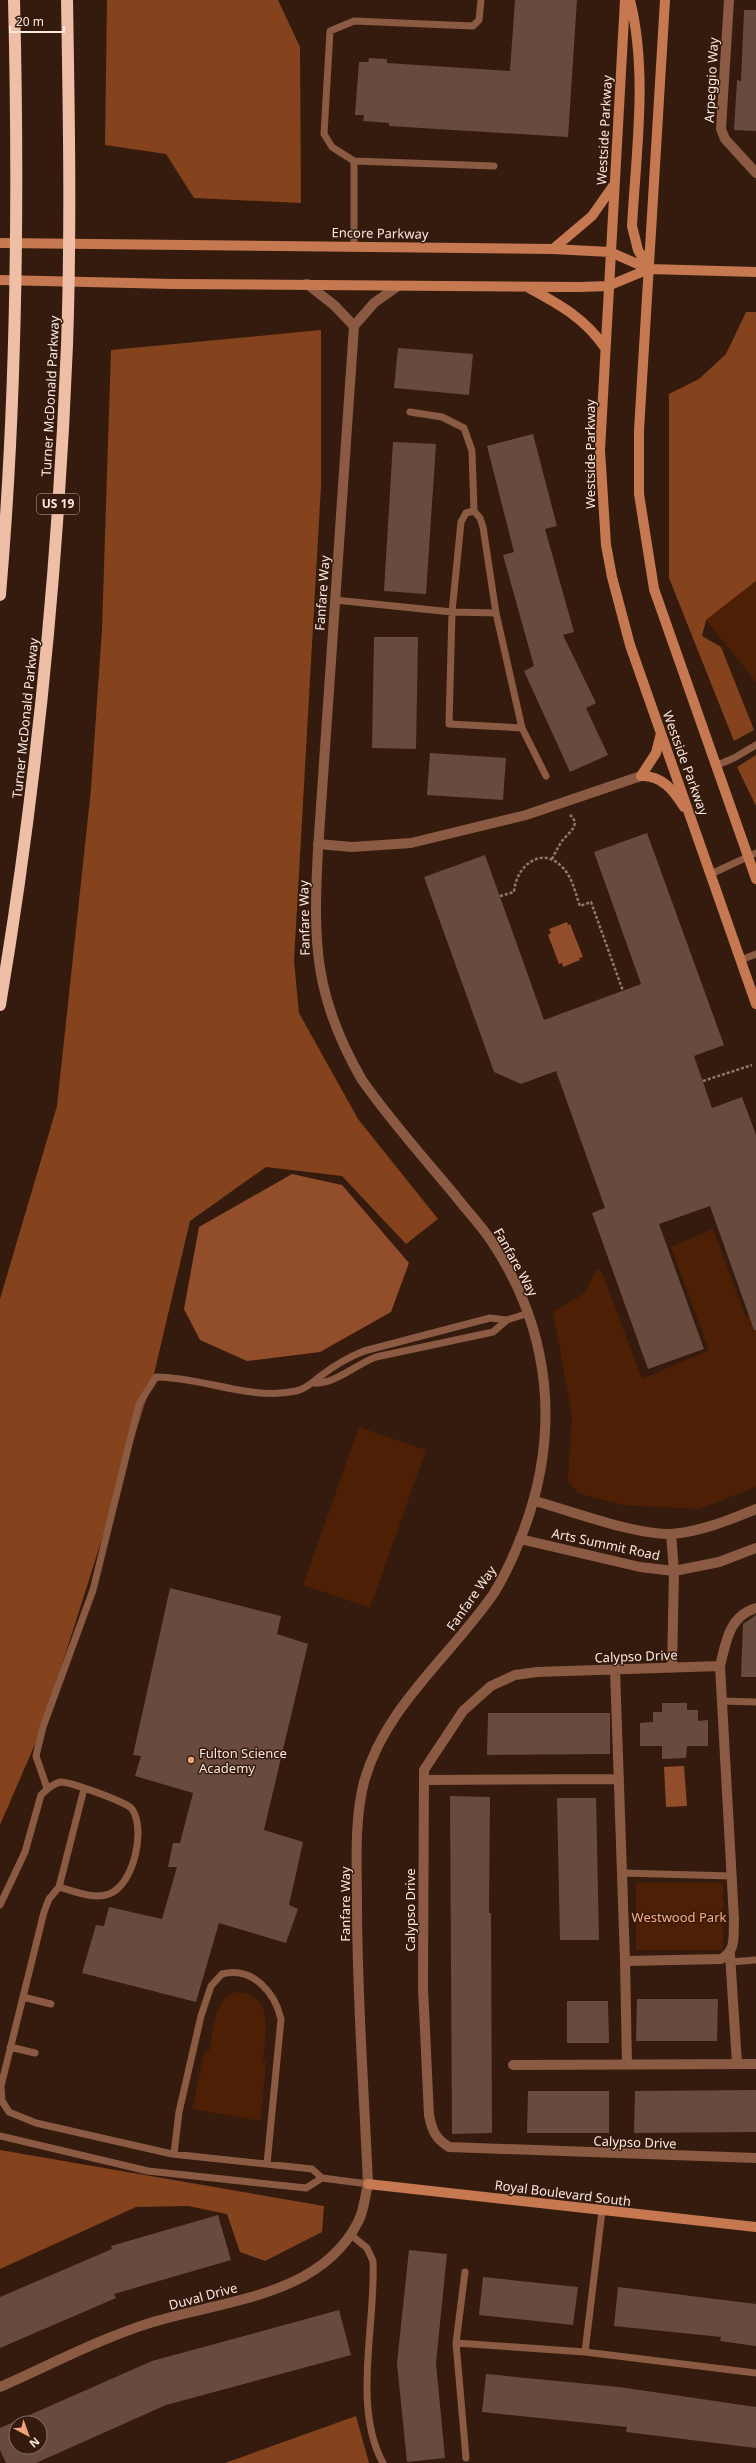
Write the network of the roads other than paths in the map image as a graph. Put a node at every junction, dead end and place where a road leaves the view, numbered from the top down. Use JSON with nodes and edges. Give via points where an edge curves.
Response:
{"nodes":[{"id":1,"x":14,"y":0,"type":"edge"},
{"id":2,"x":67,"y":0,"type":"edge"},
{"id":3,"x":480,"y":0,"type":"edge"},
{"id":4,"x":625,"y":0,"type":"edge"},
{"id":5,"x":630,"y":0,"type":"edge"},
{"id":6,"x":665,"y":0,"type":"edge"},
{"id":7,"x":729,"y":0,"type":"edge"},
{"id":8,"x":354,"y":161,"type":"junction"},
{"id":9,"x":494,"y":166,"type":"dead end"},
{"id":10,"x":756,"y":173,"type":"edge"},
{"id":11,"x":614,"y":184,"type":"junction"},
{"id":12,"x":0,"y":243,"type":"edge"},
{"id":13,"x":354,"y":246,"type":"junction"},
{"id":14,"x":553,"y":249,"type":"junction"},
{"id":15,"x":610,"y":252,"type":"junction"},
{"id":16,"x":648,"y":269,"type":"junction"},
{"id":17,"x":756,"y":272,"type":"edge"},
{"id":18,"x":0,"y":280,"type":"edge"},
{"id":19,"x":307,"y":284,"type":"junction"},
{"id":20,"x":398,"y":286,"type":"junction"},
{"id":21,"x":608,"y":286,"type":"junction"},
{"id":22,"x":527,"y":287,"type":"junction"},
{"id":23,"x":354,"y":326,"type":"junction"},
{"id":24,"x":604,"y":348,"type":"junction"},
{"id":25,"x":410,"y":412,"type":"dead end"},
{"id":26,"x":474,"y":511,"type":"junction"},
{"id":27,"x":0,"y":595,"type":"edge"},
{"id":28,"x":335,"y":600,"type":"junction"},
{"id":29,"x":452,"y":612,"type":"junction"},
{"id":30,"x":496,"y":613,"type":"junction"},
{"id":31,"x":522,"y":728,"type":"junction"},
{"id":32,"x":661,"y":733,"type":"junction"},
{"id":33,"x":756,"y":745,"type":"edge"},
{"id":34,"x":715,"y":766,"type":"junction"},
{"id":35,"x":546,"y":776,"type":"dead end"},
{"id":36,"x":642,"y":776,"type":"junction"},
{"id":37,"x":692,"y":821,"type":"junction"},
{"id":38,"x":318,"y":844,"type":"junction"},
{"id":39,"x":752,"y":855,"type":"edge"},
{"id":40,"x":711,"y":874,"type":"junction"},
{"id":41,"x":756,"y":879,"type":"edge"},
{"id":42,"x":756,"y":954,"type":"edge"},
{"id":43,"x":741,"y":960,"type":"junction"},
{"id":44,"x":756,"y":1004,"type":"edge"},
{"id":45,"x":0,"y":1005,"type":"edge"},
{"id":46,"x":529,"y":1313,"type":"junction"},
{"id":47,"x":507,"y":1320,"type":"junction"},
{"id":48,"x":313,"y":1384,"type":"junction"},
{"id":49,"x":534,"y":1501,"type":"junction"},
{"id":50,"x":756,"y":1509,"type":"edge"},
{"id":51,"x":671,"y":1534,"type":"junction"},
{"id":52,"x":520,"y":1539,"type":"junction"},
{"id":53,"x":756,"y":1548,"type":"edge"},
{"id":54,"x":674,"y":1571,"type":"junction"},
{"id":55,"x":756,"y":1608,"type":"edge"},
{"id":56,"x":720,"y":1666,"type":"junction"},
{"id":57,"x":672,"y":1668,"type":"junction"},
{"id":58,"x":616,"y":1670,"type":"junction"},
{"id":59,"x":722,"y":1701,"type":"junction"},
{"id":60,"x":756,"y":1702,"type":"edge"},
{"id":61,"x":619,"y":1779,"type":"junction"},
{"id":62,"x":424,"y":1780,"type":"junction"},
{"id":63,"x":48,"y":1788,"type":"junction"},
{"id":64,"x":84,"y":1789,"type":"junction"},
{"id":65,"x":622,"y":1873,"type":"junction"},
{"id":66,"x":732,"y":1876,"type":"junction"},
{"id":67,"x":59,"y":1887,"type":"junction"},
{"id":68,"x":0,"y":1905,"type":"edge"},
{"id":69,"x":730,"y":1958,"type":"junction"},
{"id":70,"x":756,"y":1960,"type":"edge"},
{"id":71,"x":625,"y":1961,"type":"junction"},
{"id":72,"x":23,"y":1997,"type":"junction"},
{"id":73,"x":52,"y":2004,"type":"dead end"},
{"id":74,"x":10,"y":2047,"type":"junction"},
{"id":75,"x":35,"y":2053,"type":"dead end"},
{"id":76,"x":737,"y":2064,"type":"junction"},
{"id":77,"x":756,"y":2064,"type":"edge"},
{"id":78,"x":513,"y":2065,"type":"dead end"},
{"id":79,"x":627,"y":2065,"type":"junction"},
{"id":80,"x":0,"y":2136,"type":"edge"},
{"id":81,"x":174,"y":2154,"type":"junction"},
{"id":82,"x":756,"y":2158,"type":"edge"},
{"id":83,"x":267,"y":2164,"type":"junction"},
{"id":84,"x":322,"y":2178,"type":"junction"},
{"id":85,"x":368,"y":2184,"type":"junction"},
{"id":86,"x":602,"y":2211,"type":"junction"},
{"id":87,"x":756,"y":2227,"type":"edge"},
{"id":88,"x":351,"y":2235,"type":"junction"},
{"id":89,"x":465,"y":2272,"type":"dead end"},
{"id":90,"x":456,"y":2343,"type":"junction"},
{"id":91,"x":585,"y":2352,"type":"junction"},
{"id":92,"x":756,"y":2373,"type":"edge"},
{"id":93,"x":0,"y":2387,"type":"edge"},
{"id":94,"x":466,"y":2458,"type":"dead end"},
{"id":95,"x":383,"y":2463,"type":"edge"}],
"edges":[{"from":1,"to":27,"type":"highway","via":[[16,325]]},
{"from":2,"to":45,"type":"highway","name":"Turner McDonald Parkway","number":"US 19","via":[[69,265],[56,545],[38,742]]},
{"from":3,"to":8,"type":"lane","via":[[480,20],[473,26],[354,21],[330,31],[324,134],[332,147]]},
{"from":4,"to":11,"type":"main road","name":"Westside Parkway"},
{"from":5,"to":16,"type":"main road","via":[[640,66],[632,226],[638,250]]},
{"from":6,"to":16,"type":"main road","name":"Westside Parkway"},
{"from":7,"to":10,"type":"street","name":"Arpeggio Way","via":[[721,128],[725,139]]},
{"from":8,"to":9,"type":"lane"},
{"from":8,"to":13,"type":"lane"},
{"from":11,"to":14,"type":"main road","via":[[592,216]]},
{"from":11,"to":15,"type":"main road","name":"Westside Parkway"},
{"from":12,"to":13,"type":"main road","name":"Encore Parkway"},
{"from":13,"to":14,"type":"main road","name":"Encore Parkway"},
{"from":14,"to":15,"type":"main road","name":"Encore Parkway"},
{"from":15,"to":16,"type":"main road","name":"Encore Parkway"},
{"from":15,"to":21,"type":"main road","name":"Westside Parkway"},
{"from":16,"to":17,"type":"main road","name":"Encore Parkway"},
{"from":16,"to":21,"type":"main road"},
{"from":16,"to":34,"type":"main road","name":"Westside Parkway","via":[[639,430],[643,526],[654,589]]},
{"from":18,"to":19,"type":"main road"},
{"from":19,"to":20,"type":"main road"},
{"from":19,"to":23,"type":"street","via":[[334,305]]},
{"from":20,"to":22,"type":"main road"},
{"from":20,"to":23,"type":"street","via":[[374,303]]},
{"from":21,"to":22,"type":"main road"},
{"from":21,"to":24,"type":"main road","name":"Westside Parkway"},
{"from":22,"to":24,"type":"main road","via":[[574,314]]},
{"from":23,"to":28,"type":"street","name":"Fanfare Way"},
{"from":24,"to":32,"type":"main road","name":"Westside Parkway","via":[[600,450],[606,545],[630,645]]},
{"from":25,"to":26,"type":"lane","via":[[442,417],[464,428],[472,451]]},
{"from":26,"to":29,"type":"lane","via":[[466,513],[460,522]]},
{"from":26,"to":30,"type":"lane","via":[[483,527]]},
{"from":28,"to":29,"type":"lane"},
{"from":28,"to":38,"type":"street","name":"Fanfare Way"},
{"from":29,"to":30,"type":"lane"},
{"from":29,"to":31,"type":"lane","via":[[449,724]]},
{"from":30,"to":31,"type":"lane"},
{"from":31,"to":35,"type":"lane"},
{"from":32,"to":36,"type":"main road","via":[[656,753]]},
{"from":32,"to":37,"type":"main road","name":"Westside Parkway"},
{"from":33,"to":34,"type":"lane"},
{"from":34,"to":39,"type":"main road","name":"Westside Parkway"},
{"from":36,"to":37,"type":"main road","via":[[661,780],[681,803]]},
{"from":36,"to":38,"type":"street","via":[[526,815],[411,843],[352,847]]},
{"from":37,"to":40,"type":"main road","name":"Westside Parkway"},
{"from":38,"to":46,"type":"street","name":"Fanfare Way","via":[[315,932],[318,963],[329,1009],[346,1052],[375,1098],[490,1240]]},
{"from":39,"to":40,"type":"lane"},
{"from":39,"to":41,"type":"main road","name":"Westside Parkway"},
{"from":40,"to":43,"type":"main road","name":"Westside Parkway"},
{"from":42,"to":43,"type":"lane"},
{"from":43,"to":44,"type":"main road","name":"Westside Parkway"},
{"from":46,"to":47,"type":"lane"},
{"from":46,"to":49,"type":"street","name":"Fanfare Way","via":[[539,1352],[546,1410],[541,1469]]},
{"from":47,"to":48,"type":"lane","via":[[493,1332],[376,1357],[362,1362],[324,1384]]},
{"from":47,"to":48,"type":"lane","via":[[490,1318],[364,1350],[319,1376]]},
{"from":48,"to":63,"type":"lane","via":[[297,1391],[261,1393],[176,1377],[156,1377],[140,1404],[93,1590],[43,1727],[36,1756]]},
{"from":49,"to":51,"type":"street","name":"Arts Summit Road","via":[[636,1529]]},
{"from":49,"to":52,"type":"street","name":"Fanfare Way"},
{"from":50,"to":51,"type":"street","name":"Arts Summit Road","via":[[716,1524]]},
{"from":51,"to":54,"type":"street"},
{"from":52,"to":54,"type":"street","name":"Arts Summit Road","via":[[640,1567]]},
{"from":52,"to":85,"type":"street","name":"Fanfare Way","via":[[510,1565],[495,1591],[402,1706],[376,1747],[364,1783],[357,1820],[357,1938]]},
{"from":53,"to":54,"type":"street","name":"Arts Summit Road","via":[[719,1562]]},
{"from":54,"to":57,"type":"street"},
{"from":55,"to":56,"type":"street","via":[[741,1614],[730,1628]]},
{"from":56,"to":57,"type":"street","name":"Calypso Drive"},
{"from":56,"to":59,"type":"street"},
{"from":57,"to":58,"type":"street","name":"Calypso Drive"},
{"from":58,"to":61,"type":"street"},
{"from":58,"to":62,"type":"street","name":"Calypso Drive","via":[[537,1672],[515,1676],[491,1686],[463,1711],[448,1732],[424,1770]]},
{"from":59,"to":60,"type":"lane"},
{"from":59,"to":66,"type":"street"},
{"from":61,"to":62,"type":"street"},
{"from":61,"to":65,"type":"street"},
{"from":62,"to":82,"type":"street","name":"Calypso Drive","via":[[422,1988],[429,2115],[438,2140],[449,2147]]},
{"from":63,"to":64,"type":"lane","via":[[60,1782]]},
{"from":63,"to":68,"type":"lane","via":[[41,1795],[24,1852]]},
{"from":64,"to":67,"type":"lane"},
{"from":64,"to":67,"type":"lane","via":[[119,1800],[132,1808],[138,1819],[139,1830],[131,1867],[122,1886],[110,1894],[92,1895]]},
{"from":65,"to":66,"type":"lane"},
{"from":65,"to":71,"type":"street"},
{"from":66,"to":69,"type":"street","via":[[734,1919]]},
{"from":67,"to":72,"type":"lane","via":[[49,1899],[44,1912]]},
{"from":69,"to":70,"type":"lane"},
{"from":69,"to":71,"type":"street"},
{"from":69,"to":76,"type":"street"},
{"from":71,"to":79,"type":"street"},
{"from":72,"to":73,"type":"lane"},
{"from":72,"to":74,"type":"lane"},
{"from":74,"to":75,"type":"lane"},
{"from":74,"to":81,"type":"lane","via":[[1,2086],[2,2101],[9,2112],[36,2123],[83,2135]]},
{"from":76,"to":77,"type":"street"},
{"from":76,"to":79,"type":"street"},
{"from":78,"to":79,"type":"street"},
{"from":80,"to":84,"type":"lane","via":[[148,2172],[306,2188]]},
{"from":81,"to":83,"type":"lane"},
{"from":81,"to":83,"type":"lane","via":[[179,2112],[201,2016],[211,1986],[222,1974],[238,1973],[254,1978],[269,1991],[276,2000],[281,2020]]},
{"from":83,"to":84,"type":"lane","via":[[312,2169]]},
{"from":84,"to":85,"type":"lane"},
{"from":85,"to":86,"type":"main road","name":"Royal Boulevard South"},
{"from":85,"to":88,"type":"street","name":"Duval Drive","via":[[359,2220]]},
{"from":86,"to":87,"type":"main road","name":"Royal Boulevard South"},
{"from":86,"to":91,"type":"lane"},
{"from":88,"to":93,"type":"street","name":"Duval Drive","via":[[320,2267],[289,2285],[152,2322]]},
{"from":88,"to":95,"type":"lane","via":[[367,2248],[373,2261],[368,2410],[374,2447]]},
{"from":89,"to":90,"type":"lane"},
{"from":90,"to":91,"type":"lane"},
{"from":90,"to":94,"type":"lane"},
{"from":91,"to":92,"type":"lane"}]}
